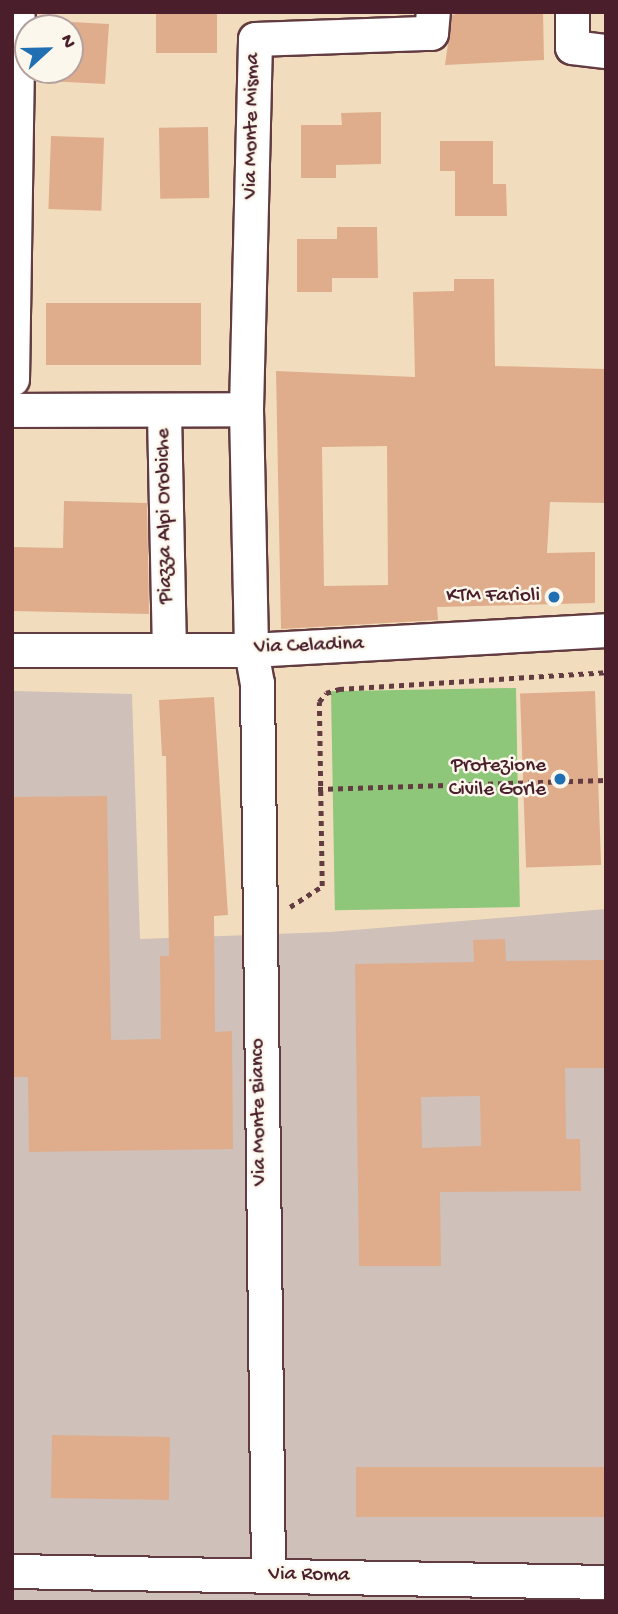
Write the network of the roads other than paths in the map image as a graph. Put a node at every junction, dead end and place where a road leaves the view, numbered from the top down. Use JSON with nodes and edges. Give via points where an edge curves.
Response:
{"nodes":[{"id":1,"x":433,"y":12,"type":"edge"},
{"id":2,"x":572,"y":12,"type":"edge"},
{"id":3,"x":606,"y":51,"type":"edge"},
{"id":4,"x":17,"y":84,"type":"edge"},
{"id":5,"x":12,"y":379,"type":"edge"},
{"id":6,"x":12,"y":410,"type":"edge"},
{"id":7,"x":246,"y":410,"type":"junction"},
{"id":8,"x":164,"y":413,"type":"junction"},
{"id":9,"x":606,"y":630,"type":"edge"},
{"id":10,"x":169,"y":648,"type":"junction"},
{"id":11,"x":12,"y":650,"type":"edge"},
{"id":12,"x":251,"y":650,"type":"junction"},
{"id":13,"x":12,"y":1571,"type":"edge"},
{"id":14,"x":268,"y":1575,"type":"junction"},
{"id":15,"x":606,"y":1583,"type":"edge"}],
"edges":[{"from":1,"to":7,"type":"street","name":"Via Monte Misma","via":[[431,33],[255,39]]},
{"from":2,"to":3,"type":"street","via":[[572,47]]},
{"from":4,"to":5,"type":"street"},
{"from":6,"to":8,"type":"street"},
{"from":7,"to":8,"type":"street","name":"Piazza Alpi Orobiche"},
{"from":7,"to":12,"type":"street"},
{"from":8,"to":10,"type":"street","name":"Piazza Alpi Orobiche"},
{"from":9,"to":12,"type":"street","name":"Via Celadina"},
{"from":10,"to":11,"type":"street","name":"Via Celadina"},
{"from":10,"to":12,"type":"street","name":"Via Celadina"},
{"from":12,"to":14,"type":"street","name":"Via Monte Bianco","via":[[257,683]]},
{"from":13,"to":14,"type":"street","name":"Via Roma"},
{"from":14,"to":15,"type":"street","name":"Via Roma"}]}
